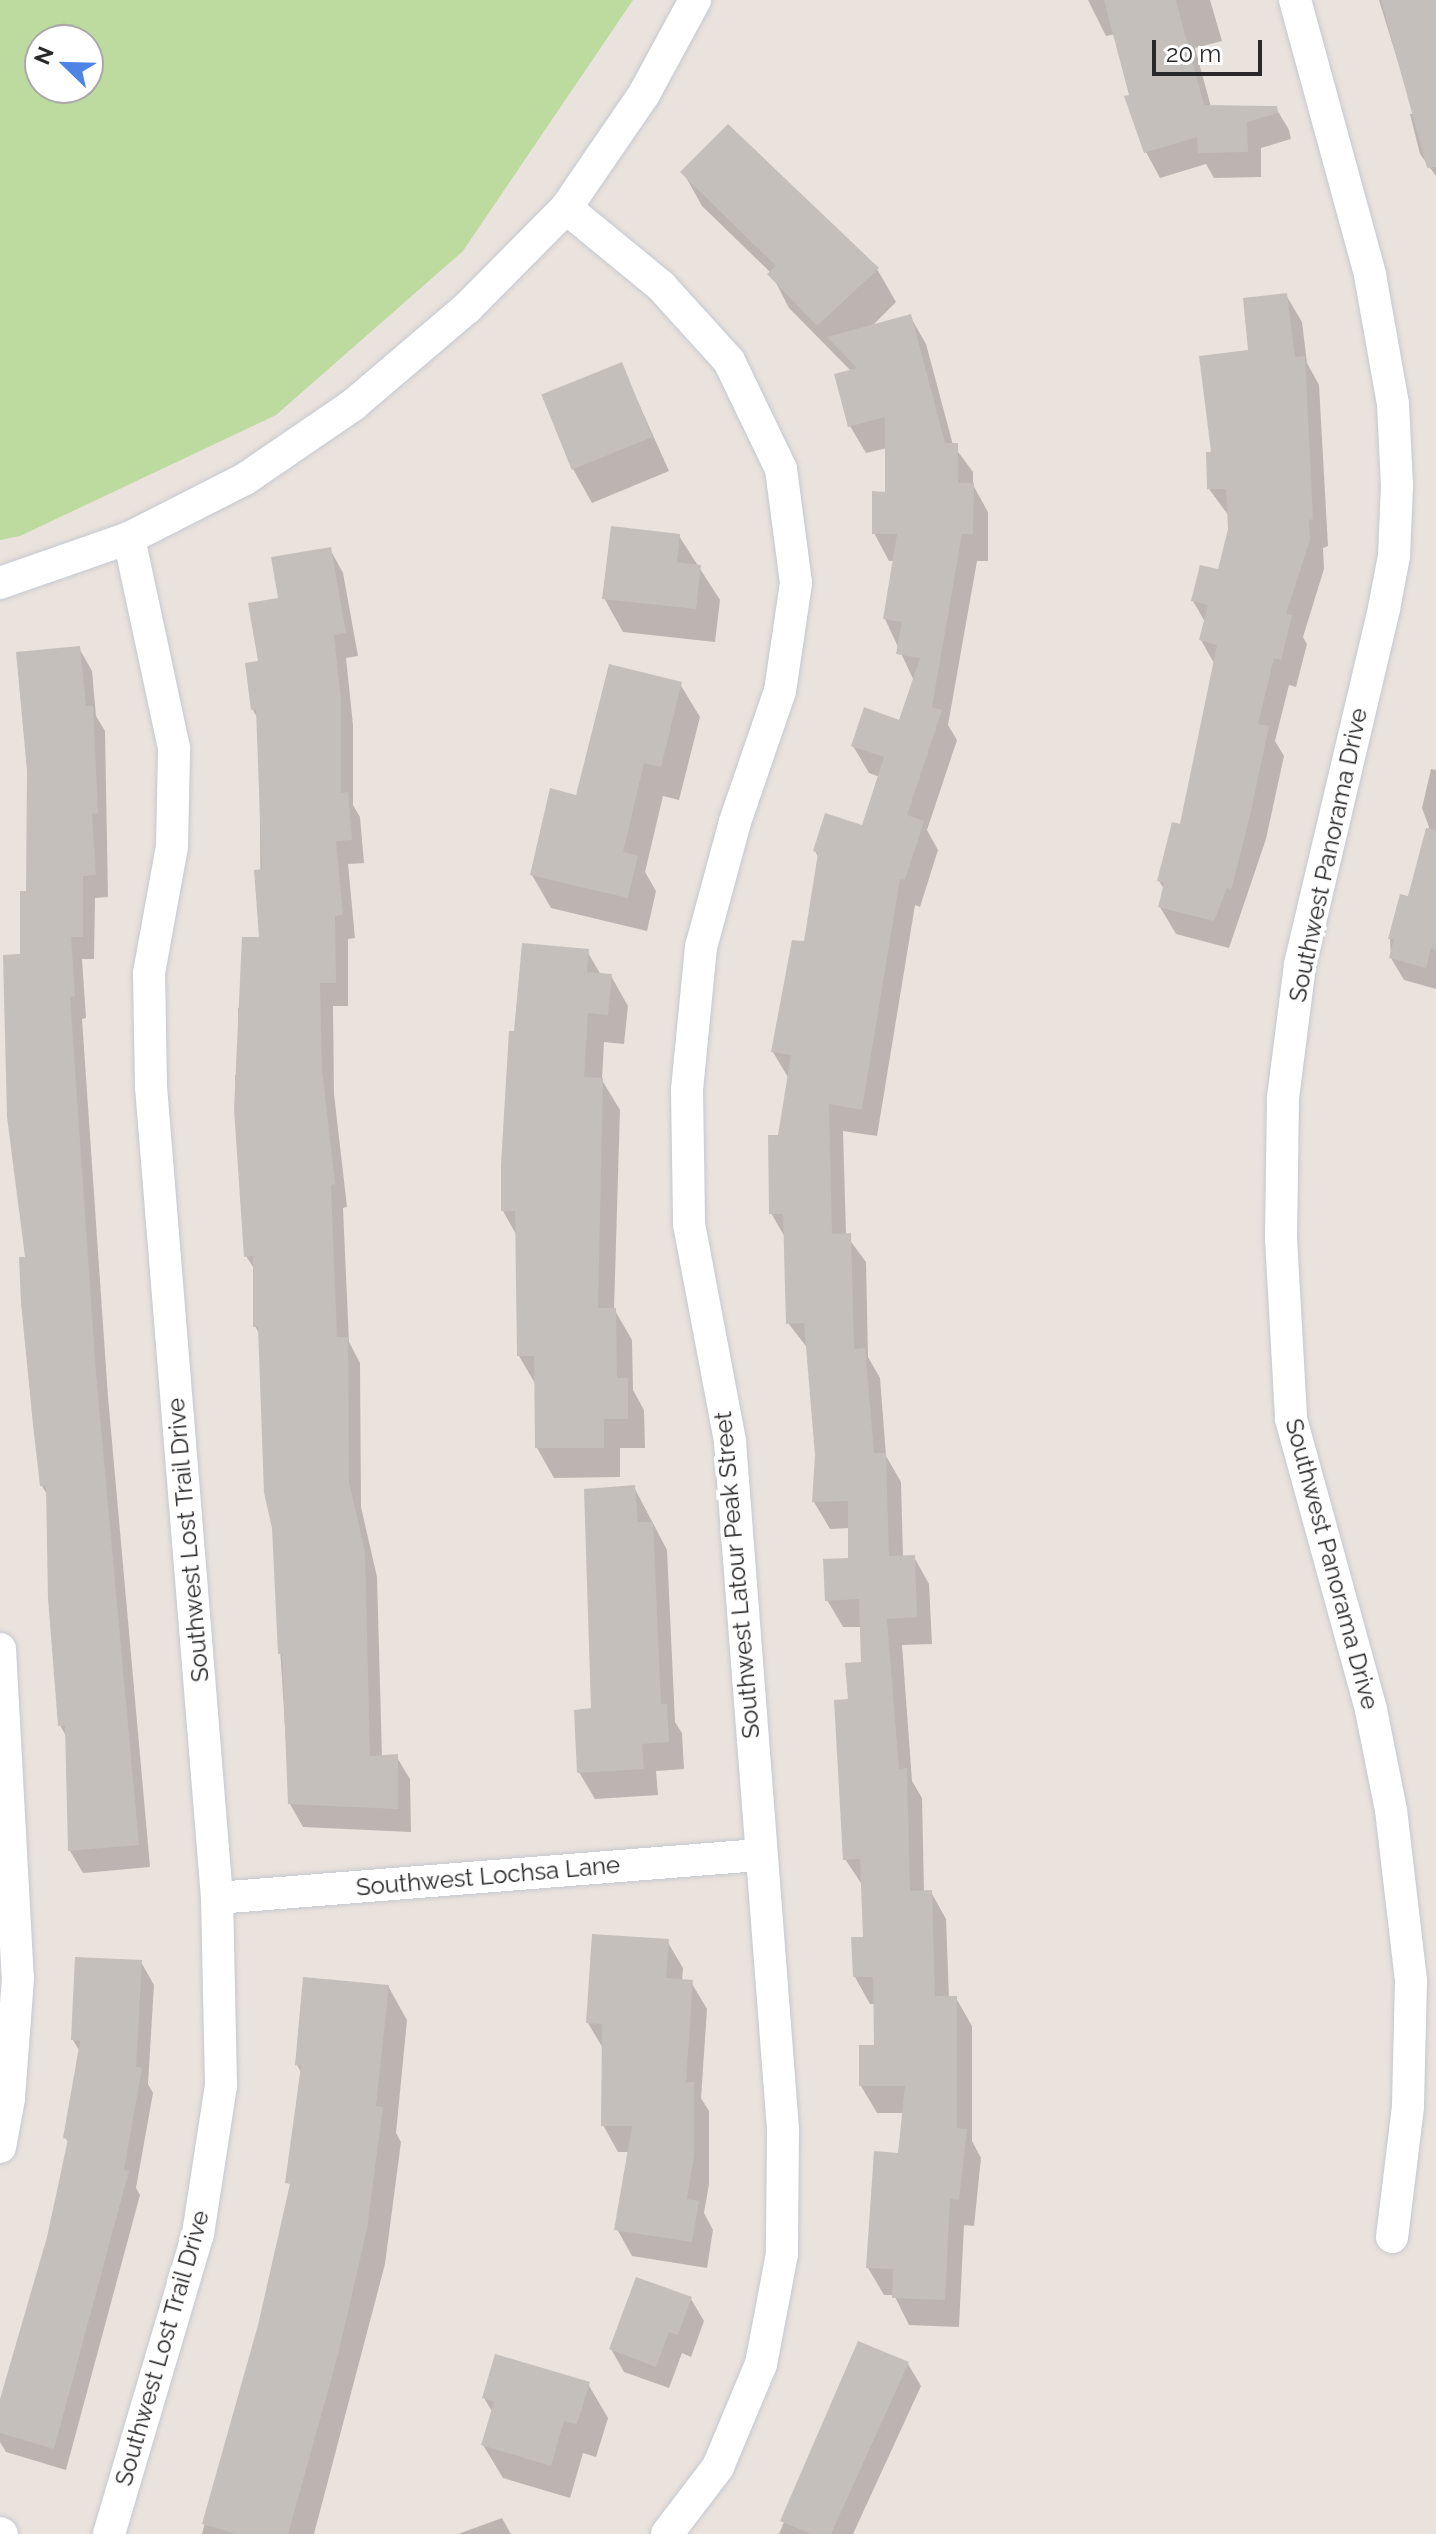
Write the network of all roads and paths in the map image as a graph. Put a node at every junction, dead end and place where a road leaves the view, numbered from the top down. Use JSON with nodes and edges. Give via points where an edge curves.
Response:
{"nodes":[{"id":1,"x":695,"y":0,"type":"edge"},
{"id":2,"x":1295,"y":0,"type":"edge"},
{"id":3,"x":566,"y":208,"type":"junction"},
{"id":4,"x":129,"y":538,"type":"junction"},
{"id":5,"x":0,"y":583,"type":"edge"},
{"id":6,"x":0,"y":1649,"type":"edge"},
{"id":7,"x":759,"y":1855,"type":"junction"},
{"id":8,"x":217,"y":1898,"type":"junction"},
{"id":9,"x":0,"y":2147,"type":"edge"},
{"id":10,"x":1392,"y":2237,"type":"dead end"},
{"id":11,"x":109,"y":2534,"type":"edge"},
{"id":12,"x":667,"y":2534,"type":"edge"}],
"edges":[{"from":1,"to":3,"type":"street","via":[[644,94]]},
{"from":2,"to":10,"type":"street","name":"Southwest Panorama Drive","via":[[1370,275],[1393,404],[1397,485],[1394,556],[1384,609],[1300,965],[1283,1097],[1281,1238],[1291,1419],[1371,1710],[1391,1810],[1411,1981],[1408,2107]]},
{"from":3,"to":4,"type":"street","via":[[467,308],[353,405],[245,479]]},
{"from":3,"to":7,"type":"street","name":"Southwest Latour Peak Street","via":[[661,286],[729,361],[781,469],[796,583],[780,691],[735,822],[701,947],[687,1090],[689,1224],[730,1442]]},
{"from":4,"to":5,"type":"street"},
{"from":4,"to":8,"type":"street","name":"Southwest Lost Trail Drive","via":[[174,748],[172,847],[149,973],[151,1087]]},
{"from":6,"to":9,"type":"street","via":[[18,1978]]},
{"from":7,"to":8,"type":"street","name":"Southwest Lochsa Lane"},
{"from":7,"to":12,"type":"street","name":"Southwest Latour Peak Street","via":[[783,2130],[782,2254],[755,2378],[718,2467]]},
{"from":8,"to":11,"type":"street","name":"Southwest Lost Trail Drive","via":[[221,2086],[198,2234]]}]}
